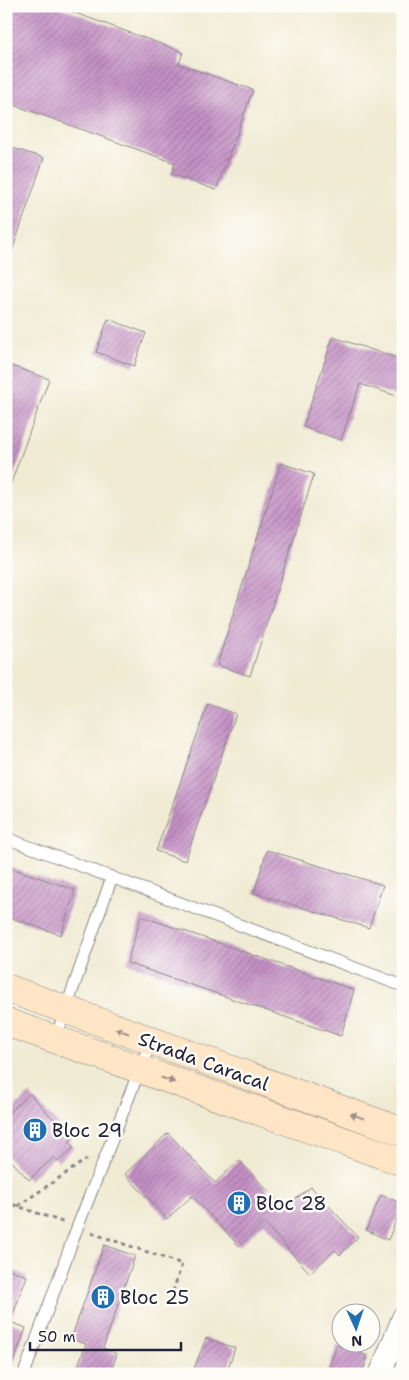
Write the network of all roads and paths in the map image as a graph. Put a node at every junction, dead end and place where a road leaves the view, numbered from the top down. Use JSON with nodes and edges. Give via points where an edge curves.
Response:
{"nodes":[{"id":1,"x":6,"y":838,"type":"edge"},
{"id":2,"x":112,"y":877,"type":"junction"},
{"id":3,"x":403,"y":986,"type":"edge"},
{"id":4,"x":6,"y":988,"type":"edge"},
{"id":5,"x":65,"y":1010,"type":"junction"},
{"id":6,"x":6,"y":1022,"type":"edge"},
{"id":7,"x":55,"y":1040,"type":"junction"},
{"id":8,"x":151,"y":1041,"type":"junction"},
{"id":9,"x":140,"y":1070,"type":"junction"},
{"id":10,"x":403,"y":1132,"type":"edge"},
{"id":11,"x":110,"y":1143,"type":"junction"},
{"id":12,"x":403,"y":1162,"type":"edge"},
{"id":13,"x":6,"y":1202,"type":"edge"},
{"id":14,"x":17,"y":1206,"type":"junction"},
{"id":15,"x":77,"y":1228,"type":"junction"},
{"id":16,"x":173,"y":1291,"type":"dead end"},
{"id":17,"x":403,"y":1317,"type":"edge"},
{"id":18,"x":24,"y":1374,"type":"edge"},
{"id":19,"x":380,"y":1374,"type":"edge"}],
"edges":[{"from":1,"to":2,"type":"lane"},
{"from":2,"to":3,"type":"lane"},
{"from":2,"to":5,"type":"lane"},
{"from":4,"to":5,"type":"main road","name":"Strada Caracal"},
{"from":5,"to":7,"type":"lane"},
{"from":8,"to":5,"type":"main road","name":"Strada Caracal","one_way":true},
{"from":6,"to":7,"type":"main road","name":"Strada Caracal"},
{"from":7,"to":9,"type":"main road","name":"Strada Caracal"},
{"from":8,"to":9,"type":"lane"},
{"from":10,"to":8,"type":"main road","name":"Strada Caracal","one_way":true},
{"from":9,"to":11,"type":"lane"},
{"from":9,"to":12,"type":"main road","name":"Strada Caracal","one_way":true},
{"from":11,"to":14,"type":"path"},
{"from":11,"to":15,"type":"lane"},
{"from":13,"to":14,"type":"path"},
{"from":14,"to":15,"type":"path"},
{"from":15,"to":16,"type":"path","via":[[182,1264]]},
{"from":15,"to":18,"type":"lane"},
{"from":17,"to":19,"type":"street"}]}
